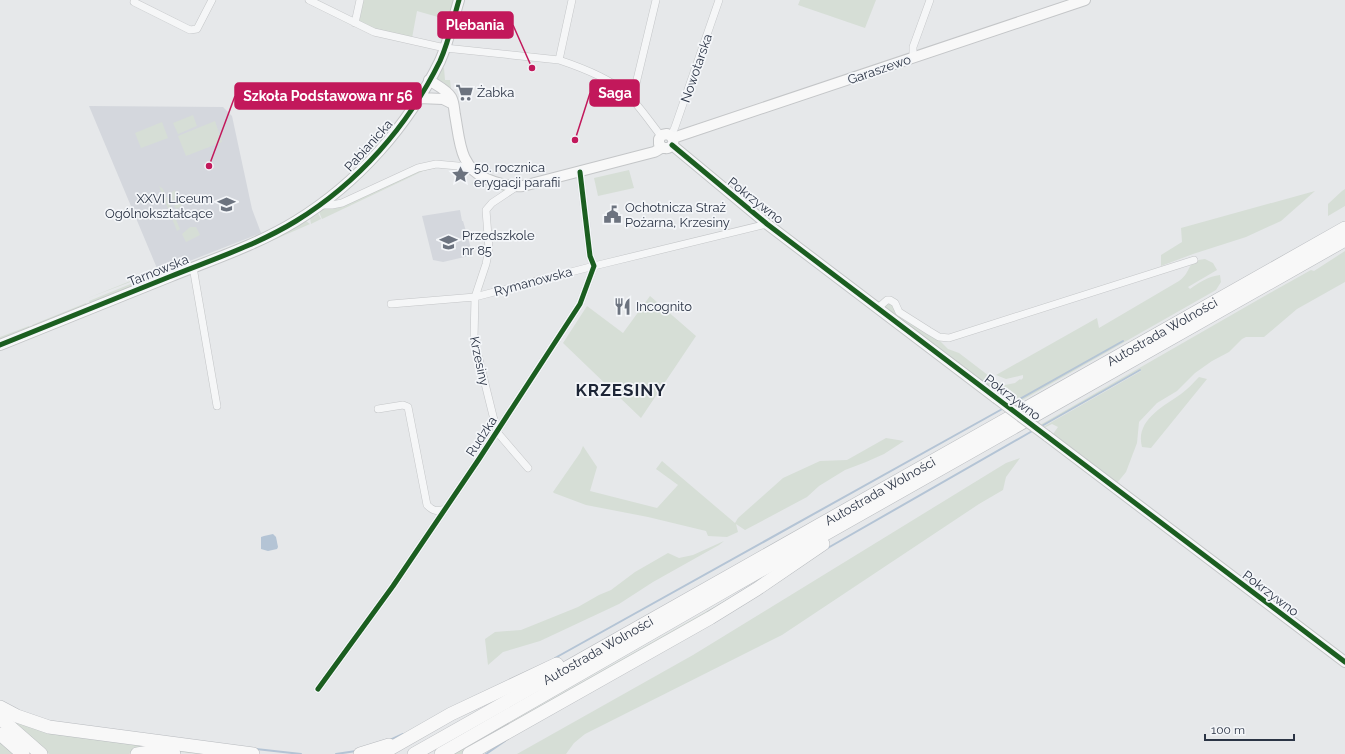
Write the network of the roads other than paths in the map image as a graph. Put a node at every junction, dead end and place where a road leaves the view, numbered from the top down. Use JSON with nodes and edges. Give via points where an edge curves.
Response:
{"nodes":[{"id":1,"x":212,"y":0,"type":"edge"},
{"id":2,"x":309,"y":0,"type":"edge"},
{"id":3,"x":360,"y":0,"type":"edge"},
{"id":4,"x":459,"y":0,"type":"edge"},
{"id":5,"x":572,"y":0,"type":"edge"},
{"id":6,"x":656,"y":0,"type":"edge"},
{"id":7,"x":719,"y":0,"type":"edge"},
{"id":8,"x":930,"y":0,"type":"edge"},
{"id":9,"x":1085,"y":0,"type":"edge"},
{"id":10,"x":134,"y":2,"type":"dead end"},
{"id":11,"x":355,"y":23,"type":"junction"},
{"id":12,"x":445,"y":48,"type":"junction"},
{"id":13,"x":912,"y":58,"type":"junction"},
{"id":14,"x":559,"y":60,"type":"junction"},
{"id":15,"x":429,"y":80,"type":"junction"},
{"id":16,"x":630,"y":97,"type":"junction"},
{"id":17,"x":419,"y":98,"type":"junction"},
{"id":18,"x":453,"y":104,"type":"junction"},
{"id":19,"x":660,"y":136,"type":"joint"},
{"id":20,"x":670,"y":142,"type":"junction"},
{"id":21,"x":469,"y":167,"type":"junction"},
{"id":22,"x":580,"y":172,"type":"junction"},
{"id":23,"x":516,"y":187,"type":"junction"},
{"id":24,"x":320,"y":205,"type":"junction"},
{"id":25,"x":767,"y":224,"type":"junction"},
{"id":26,"x":1345,"y":228,"type":"edge"},
{"id":27,"x":1345,"y":240,"type":"edge"},
{"id":28,"x":1194,"y":260,"type":"dead end"},
{"id":29,"x":594,"y":266,"type":"junction"},
{"id":30,"x":193,"y":267,"type":"junction"},
{"id":31,"x":475,"y":297,"type":"junction"},
{"id":32,"x":391,"y":304,"type":"dead end"},
{"id":33,"x":878,"y":308,"type":"junction"},
{"id":34,"x":0,"y":345,"type":"edge"},
{"id":35,"x":217,"y":406,"type":"dead end"},
{"id":36,"x":378,"y":409,"type":"dead end"},
{"id":37,"x":497,"y":432,"type":"junction"},
{"id":38,"x":528,"y":468,"type":"dead end"},
{"id":39,"x":885,"y":500,"type":"junction"},
{"id":40,"x":445,"y":509,"type":"junction"},
{"id":41,"x":637,"y":628,"type":"junction"},
{"id":42,"x":1345,"y":662,"type":"edge"},
{"id":43,"x":318,"y":689,"type":"dead end"},
{"id":44,"x":0,"y":707,"type":"edge"},
{"id":45,"x":0,"y":718,"type":"edge"},
{"id":46,"x":512,"y":730,"type":"junction"},
{"id":47,"x":422,"y":731,"type":"junction"},
{"id":48,"x":0,"y":734,"type":"edge"},
{"id":49,"x":22,"y":754,"type":"edge"},
{"id":50,"x":41,"y":754,"type":"edge"},
{"id":51,"x":137,"y":754,"type":"edge"},
{"id":52,"x":174,"y":754,"type":"edge"},
{"id":53,"x":253,"y":754,"type":"edge"},
{"id":54,"x":360,"y":754,"type":"edge"},
{"id":55,"x":381,"y":754,"type":"edge"},
{"id":56,"x":414,"y":754,"type":"edge"},
{"id":57,"x":441,"y":754,"type":"edge"},
{"id":58,"x":469,"y":754,"type":"edge"},
{"id":59,"x":479,"y":754,"type":"edge"}],
"edges":[{"from":1,"to":10,"type":"street","via":[[197,29],[190,30]]},
{"from":2,"to":11,"type":"street"},
{"from":3,"to":11,"type":"street"},
{"from":4,"to":12,"type":"street"},
{"from":5,"to":14,"type":"street"},
{"from":6,"to":16,"type":"street","via":[[634,92]]},
{"from":7,"to":20,"type":"street","name":"Nowotarska"},
{"from":8,"to":13,"type":"street","via":[[913,47]]},
{"from":9,"to":13,"type":"street","name":"Garaszewo"},
{"from":11,"to":12,"type":"street","via":[[374,32]]},
{"from":12,"to":14,"type":"street"},
{"from":12,"to":15,"type":"street","name":"Pabianicka"},
{"from":13,"to":20,"type":"street","name":"Garaszewo"},
{"from":14,"to":16,"type":"street","via":[[606,80]]},
{"from":15,"to":17,"type":"street","name":"Pabianicka"},
{"from":15,"to":18,"type":"street","via":[[450,95]]},
{"from":16,"to":19,"type":"street"},
{"from":17,"to":18,"type":"street","via":[[443,99]]},
{"from":17,"to":24,"type":"street","name":"Pabianicka","via":[[397,130],[373,158]]},
{"from":18,"to":21,"type":"street","via":[[461,148]]},
{"from":19,"to":20,"type":"street","via":[[659,144]]},
{"from":20,"to":22,"type":"street","name":"Garaszewo","via":[[654,152]]},
{"from":20,"to":25,"type":"street","name":"Pokrzywno"},
{"from":21,"to":23,"type":"street","name":"Garaszewo","via":[[489,180]]},
{"from":21,"to":24,"type":"street","name":"Tarnowska","via":[[430,165],[418,168],[342,203]]},
{"from":22,"to":23,"type":"street","name":"Garaszewo"},
{"from":22,"to":29,"type":"street","via":[[590,256]]},
{"from":23,"to":31,"type":"street","name":"Krzesiny","via":[[486,210],[489,249]]},
{"from":24,"to":30,"type":"street","name":"Tarnowska","via":[[256,242]]},
{"from":25,"to":29,"type":"street","name":"Rymanowska"},
{"from":25,"to":33,"type":"street","name":"Pokrzywno"},
{"from":26,"to":41,"type":"highway","name":"Autostrada Wolności"},
{"from":27,"to":39,"type":"highway","name":"Autostrada Wolności"},
{"from":28,"to":33,"type":"street","via":[[949,338],[936,336],[898,312],[895,303],[890,300]]},
{"from":29,"to":31,"type":"street","name":"Rymanowska"},
{"from":29,"to":37,"type":"street","name":"Rudzka","via":[[580,304]]},
{"from":30,"to":34,"type":"street","name":"Tarnowska"},
{"from":30,"to":35,"type":"street"},
{"from":31,"to":32,"type":"street","name":"Rymanowska"},
{"from":31,"to":37,"type":"street","name":"Krzesiny","via":[[474,339]]},
{"from":33,"to":42,"type":"street","name":"Pokrzywno","bridge":true},
{"from":36,"to":40,"type":"street","via":[[403,405],[408,407],[426,505],[432,510]]},
{"from":37,"to":38,"type":"street"},
{"from":37,"to":40,"type":"street","name":"Rudzka"},
{"from":39,"to":46,"type":"highway","via":[[842,532],[735,603]]},
{"from":39,"to":57,"type":"highway","name":"Autostrada Wolności"},
{"from":40,"to":43,"type":"street","name":"Rudzka"},
{"from":41,"to":47,"type":"highway","via":[[491,694]]},
{"from":41,"to":56,"type":"highway","name":"Autostrada Wolności"},
{"from":44,"to":53,"type":"highway","via":[[29,721],[59,729]]},
{"from":45,"to":50,"type":"highway"},
{"from":46,"to":58,"type":"highway"},
{"from":46,"to":59,"type":"highway"},
{"from":47,"to":54,"type":"highway","via":[[383,748]]},
{"from":47,"to":55,"type":"highway"},
{"from":48,"to":49,"type":"highway"},
{"from":51,"to":52,"type":"highway"}]}
